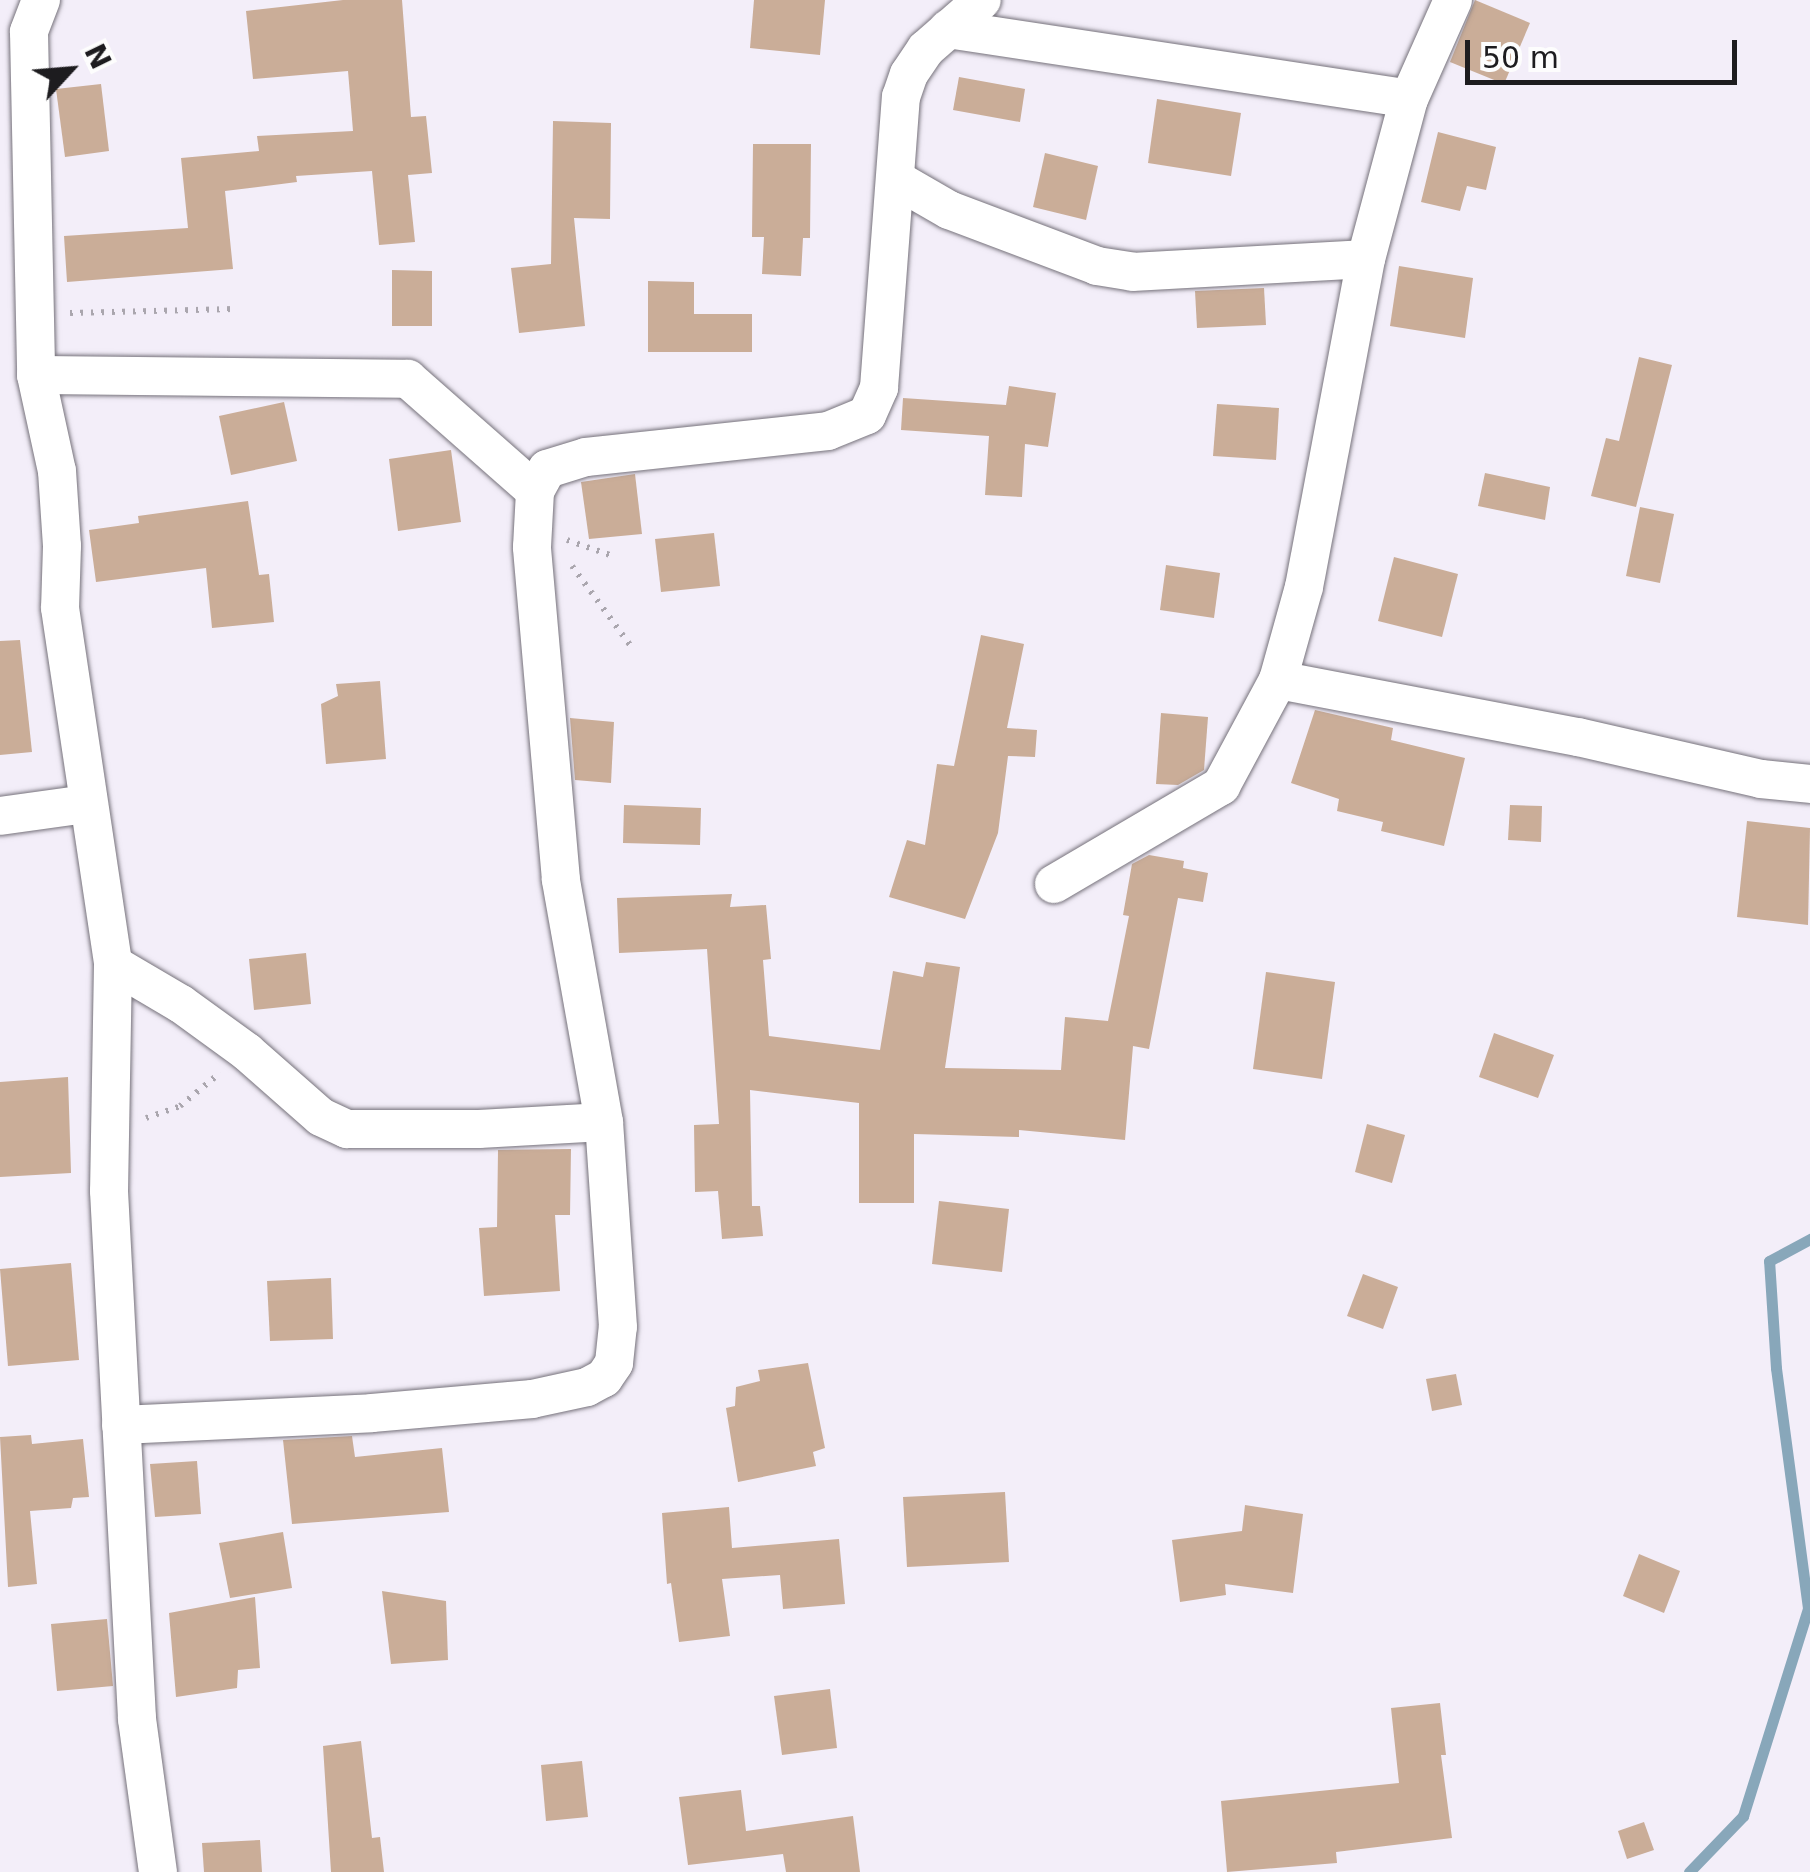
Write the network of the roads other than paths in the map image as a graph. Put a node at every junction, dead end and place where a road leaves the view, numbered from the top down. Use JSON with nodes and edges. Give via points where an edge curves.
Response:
{"nodes":[{"id":1,"x":41,"y":0,"type":"edge"},
{"id":2,"x":982,"y":0,"type":"edge"},
{"id":3,"x":1453,"y":0,"type":"edge"},
{"id":4,"x":948,"y":29,"type":"junction"},
{"id":5,"x":1409,"y":99,"type":"junction"},
{"id":6,"x":896,"y":180,"type":"junction"},
{"id":7,"x":1366,"y":258,"type":"junction"},
{"id":8,"x":36,"y":374,"type":"junction"},
{"id":9,"x":535,"y":491,"type":"junction"},
{"id":10,"x":1278,"y":680,"type":"junction"},
{"id":11,"x":1810,"y":784,"type":"edge"},
{"id":12,"x":87,"y":804,"type":"junction"},
{"id":13,"x":0,"y":816,"type":"edge"},
{"id":14,"x":1054,"y":884,"type":"dead end"},
{"id":15,"x":112,"y":964,"type":"junction"},
{"id":16,"x":604,"y":1122,"type":"junction"},
{"id":17,"x":121,"y":1426,"type":"junction"},
{"id":18,"x":158,"y":1872,"type":"edge"}],
"edges":[{"from":1,"to":8,"type":"street","via":[[29,32]]},
{"from":2,"to":4,"type":"street"},
{"from":3,"to":5,"type":"street"},
{"from":4,"to":5,"type":"street"},
{"from":4,"to":6,"type":"street","via":[[910,74],[901,97]]},
{"from":5,"to":7,"type":"street"},
{"from":6,"to":7,"type":"street","via":[[949,210],[1098,266],[1133,272]]},
{"from":6,"to":9,"type":"street","via":[[879,388],[867,415],[828,431],[586,456],[547,468]]},
{"from":7,"to":10,"type":"street","via":[[1304,587]]},
{"from":8,"to":9,"type":"street","via":[[408,378]]},
{"from":8,"to":12,"type":"street","via":[[57,471],[60,608]]},
{"from":9,"to":16,"type":"street","via":[[532,548],[561,880]]},
{"from":10,"to":11,"type":"street"},
{"from":10,"to":14,"type":"street","via":[[1220,786]]},
{"from":12,"to":13,"type":"street"},
{"from":12,"to":15,"type":"street"},
{"from":15,"to":16,"type":"street","via":[[180,1004],[321,1117],[348,1129]]},
{"from":15,"to":17,"type":"street","via":[[108,1191]]},
{"from":16,"to":17,"type":"street","via":[[618,1328],[614,1364],[604,1378],[532,1399]]},
{"from":17,"to":18,"type":"street","via":[[136,1719]]}]}
